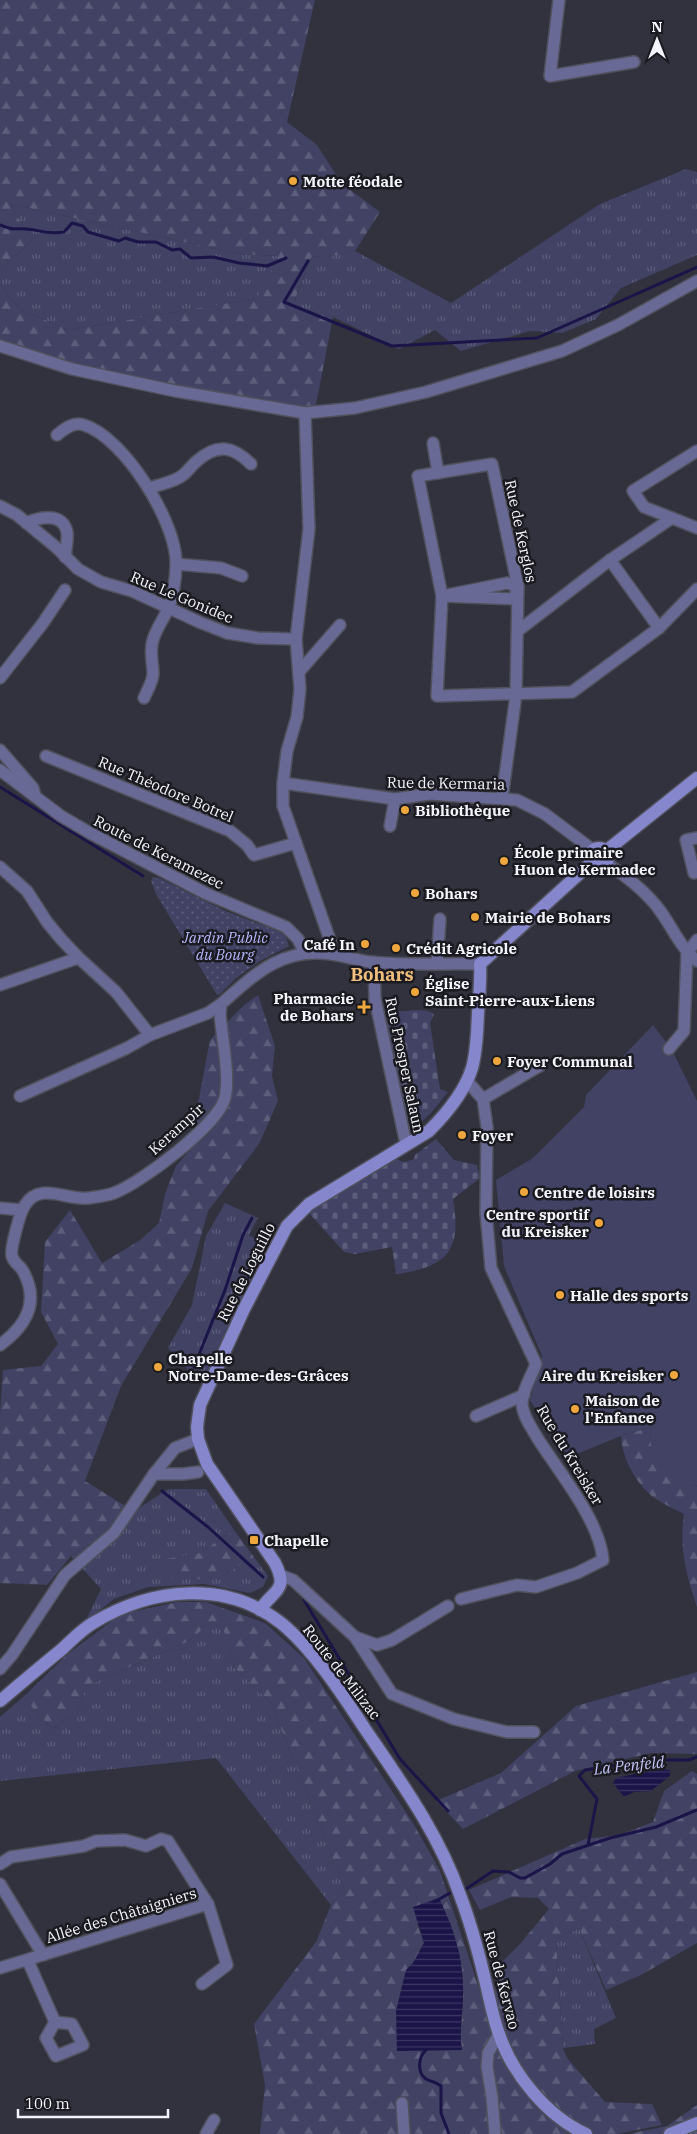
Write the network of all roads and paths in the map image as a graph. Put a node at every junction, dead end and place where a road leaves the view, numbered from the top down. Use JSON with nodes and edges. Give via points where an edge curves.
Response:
{"nodes":[{"id":1,"x":559,"y":0,"type":"edge"},
{"id":2,"x":634,"y":62,"type":"dead end"},
{"id":3,"x":697,"y":281,"type":"edge"},
{"id":4,"x":0,"y":346,"type":"edge"},
{"id":5,"x":305,"y":413,"type":"junction"},
{"id":6,"x":57,"y":435,"type":"dead end"},
{"id":7,"x":433,"y":443,"type":"dead end"},
{"id":8,"x":697,"y":451,"type":"edge"},
{"id":9,"x":251,"y":464,"type":"dead end"},
{"id":10,"x":438,"y":473,"type":"junction"},
{"id":11,"x":150,"y":488,"type":"junction"},
{"id":12,"x":0,"y":506,"type":"edge"},
{"id":13,"x":672,"y":518,"type":"junction"},
{"id":14,"x":26,"y":523,"type":"junction"},
{"id":15,"x":697,"y":528,"type":"edge"},
{"id":16,"x":65,"y":557,"type":"junction"},
{"id":17,"x":610,"y":560,"type":"junction"},
{"id":18,"x":176,"y":564,"type":"junction"},
{"id":19,"x":242,"y":576,"type":"dead end"},
{"id":20,"x":518,"y":587,"type":"junction"},
{"id":21,"x":697,"y":588,"type":"edge"},
{"id":22,"x":65,"y":590,"type":"dead end"},
{"id":23,"x":442,"y":596,"type":"junction"},
{"id":24,"x":168,"y":608,"type":"junction"},
{"id":25,"x":340,"y":625,"type":"dead end"},
{"id":26,"x":659,"y":628,"type":"junction"},
{"id":27,"x":519,"y":630,"type":"junction"},
{"id":28,"x":296,"y":639,"type":"junction"},
{"id":29,"x":299,"y":672,"type":"junction"},
{"id":30,"x":0,"y":678,"type":"edge"},
{"id":31,"x":516,"y":695,"type":"junction"},
{"id":32,"x":144,"y":698,"type":"dead end"},
{"id":33,"x":0,"y":750,"type":"edge"},
{"id":34,"x":46,"y":756,"type":"dead end"},
{"id":35,"x":0,"y":770,"type":"edge"},
{"id":36,"x":697,"y":778,"type":"edge"},
{"id":37,"x":283,"y":783,"type":"junction"},
{"id":38,"x":36,"y":798,"type":"junction"},
{"id":39,"x":395,"y":798,"type":"junction"},
{"id":40,"x":502,"y":798,"type":"junction"},
{"id":41,"x":390,"y":826,"type":"dead end"},
{"id":42,"x":697,"y":838,"type":"edge"},
{"id":43,"x":296,"y":843,"type":"junction"},
{"id":44,"x":599,"y":856,"type":"junction"},
{"id":45,"x":0,"y":866,"type":"edge"},
{"id":46,"x":694,"y":873,"type":"dead end"},
{"id":47,"x":440,"y":919,"type":"dead end"},
{"id":48,"x":697,"y":940,"type":"edge"},
{"id":49,"x":305,"y":953,"type":"junction"},
{"id":50,"x":687,"y":953,"type":"junction"},
{"id":51,"x":332,"y":954,"type":"junction"},
{"id":52,"x":78,"y":958,"type":"junction"},
{"id":53,"x":697,"y":961,"type":"edge"},
{"id":54,"x":374,"y":963,"type":"junction"},
{"id":55,"x":437,"y":963,"type":"junction"},
{"id":56,"x":480,"y":964,"type":"junction"},
{"id":57,"x":0,"y":985,"type":"edge"},
{"id":58,"x":221,"y":1004,"type":"junction"},
{"id":59,"x":150,"y":1035,"type":"junction"},
{"id":60,"x":669,"y":1049,"type":"dead end"},
{"id":61,"x":541,"y":1064,"type":"dead end"},
{"id":62,"x":467,"y":1081,"type":"junction"},
{"id":63,"x":20,"y":1096,"type":"dead end"},
{"id":64,"x":483,"y":1099,"type":"junction"},
{"id":65,"x":406,"y":1144,"type":"junction"},
{"id":66,"x":0,"y":1208,"type":"edge"},
{"id":67,"x":22,"y":1210,"type":"junction"},
{"id":68,"x":0,"y":1345,"type":"edge"},
{"id":69,"x":524,"y":1395,"type":"junction"},
{"id":70,"x":476,"y":1416,"type":"dead end"},
{"id":71,"x":198,"y":1439,"type":"junction"},
{"id":72,"x":198,"y":1472,"type":"dead end"},
{"id":73,"x":154,"y":1474,"type":"junction"},
{"id":74,"x":282,"y":1576,"type":"junction"},
{"id":75,"x":461,"y":1599,"type":"dead end"},
{"id":76,"x":448,"y":1606,"type":"dead end"},
{"id":77,"x":260,"y":1610,"type":"junction"},
{"id":78,"x":355,"y":1637,"type":"junction"},
{"id":79,"x":0,"y":1669,"type":"edge"},
{"id":80,"x":0,"y":1701,"type":"edge"},
{"id":81,"x":534,"y":1732,"type":"dead end"},
{"id":82,"x":0,"y":1864,"type":"edge"},
{"id":83,"x":0,"y":1884,"type":"edge"},
{"id":84,"x":460,"y":1892,"type":"joint"},
{"id":85,"x":208,"y":1904,"type":"junction"},
{"id":86,"x":43,"y":1955,"type":"junction"},
{"id":87,"x":28,"y":1961,"type":"junction"},
{"id":88,"x":0,"y":1968,"type":"edge"},
{"id":89,"x":202,"y":1984,"type":"dead end"},
{"id":90,"x":55,"y":2022,"type":"dead end"},
{"id":91,"x":499,"y":2034,"type":"junction"},
{"id":92,"x":402,"y":2103,"type":"dead end"},
{"id":93,"x":214,"y":2120,"type":"dead end"},
{"id":94,"x":697,"y":2122,"type":"edge"},
{"id":95,"x":206,"y":2134,"type":"edge"},
{"id":96,"x":404,"y":2134,"type":"edge"},
{"id":97,"x":495,"y":2134,"type":"edge"},
{"id":98,"x":586,"y":2134,"type":"edge"},
{"id":99,"x":670,"y":2134,"type":"edge"}],
"edges":[{"from":1,"to":2,"type":"street","via":[[550,76]]},
{"from":3,"to":5,"type":"street","via":[[562,352],[426,392],[355,408]]},
{"from":4,"to":5,"type":"street","via":[[72,369],[175,391]]},
{"from":5,"to":28,"type":"street","via":[[309,530]]},
{"from":6,"to":11,"type":"street","via":[[68,426],[83,424],[126,457]]},
{"from":7,"to":10,"type":"street"},
{"from":8,"to":13,"type":"street","via":[[633,491],[644,506]]},
{"from":9,"to":11,"type":"street","via":[[239,453],[224,448],[212,450],[182,476]]},
{"from":10,"to":20,"type":"street","name":"Rue de Kerglos","via":[[492,464]]},
{"from":10,"to":23,"type":"street","via":[[418,476]]},
{"from":11,"to":18,"type":"street","via":[[173,539]]},
{"from":12,"to":14,"type":"street","name":"Rue Le Gonidec"},
{"from":13,"to":15,"type":"street"},
{"from":13,"to":17,"type":"street"},
{"from":14,"to":16,"type":"street","name":"Rue Le Gonidec"},
{"from":14,"to":16,"type":"street","via":[[38,517],[54,517],[63,524],[67,532]]},
{"from":16,"to":24,"type":"street","name":"Rue Le Gonidec","via":[[78,569],[102,582],[132,591]]},
{"from":17,"to":26,"type":"street"},
{"from":17,"to":27,"type":"street"},
{"from":18,"to":19,"type":"street","via":[[221,568]]},
{"from":18,"to":24,"type":"street"},
{"from":20,"to":23,"type":"street","via":[[514,599]]},
{"from":20,"to":27,"type":"street","name":"Rue de Kerglos"},
{"from":21,"to":26,"type":"street"},
{"from":22,"to":30,"type":"street"},
{"from":23,"to":31,"type":"street","via":[[437,696]]},
{"from":24,"to":28,"type":"street","name":"Rue Le Gonidec","via":[[237,636]]},
{"from":24,"to":32,"type":"street","via":[[150,651],[153,675]]},
{"from":25,"to":29,"type":"street"},
{"from":26,"to":31,"type":"street","via":[[572,692]]},
{"from":27,"to":31,"type":"street","name":"Rue de Kerglos"},
{"from":28,"to":29,"type":"street"},
{"from":29,"to":37,"type":"street","via":[[297,716],[287,751]]},
{"from":31,"to":40,"type":"street","name":"Rue de Kerglos"},
{"from":33,"to":38,"type":"street","via":[[33,788]]},
{"from":34,"to":43,"type":"street","name":"Rue Théodore Botrel","via":[[230,831],[254,855]]},
{"from":35,"to":38,"type":"street","name":"Route de Keramezec"},
{"from":36,"to":44,"type":"street"},
{"from":37,"to":39,"type":"street","name":"Rue de Kermaria"},
{"from":37,"to":43,"type":"street","via":[[283,806]]},
{"from":38,"to":49,"type":"street","name":"Route de Keramezec","via":[[61,816],[145,863],[227,904],[286,927],[298,939]]},
{"from":39,"to":40,"type":"street","name":"Rue de Kermaria","via":[[428,794]]},
{"from":39,"to":41,"type":"street"},
{"from":40,"to":44,"type":"street","name":"Rue de Kermaria","via":[[530,805],[579,838]]},
{"from":42,"to":46,"type":"street","via":[[686,840]]},
{"from":43,"to":51,"type":"street"},
{"from":44,"to":50,"type":"street","name":"Rue de Kermaria","via":[[648,896]]},
{"from":44,"to":56,"type":"street"},
{"from":45,"to":52,"type":"street","via":[[27,891],[47,922]]},
{"from":47,"to":55,"type":"street"},
{"from":48,"to":50,"type":"street"},
{"from":49,"to":51,"type":"street"},
{"from":49,"to":58,"type":"street","via":[[274,962],[247,980]]},
{"from":50,"to":53,"type":"street","name":"Rue de Kermaria"},
{"from":50,"to":60,"type":"street","via":[[684,1031]]},
{"from":51,"to":54,"type":"street"},
{"from":52,"to":57,"type":"street"},
{"from":52,"to":59,"type":"street","via":[[116,992]]},
{"from":54,"to":55,"type":"street"},
{"from":54,"to":65,"type":"street","name":"Rue Prosper Salaun","via":[[375,999]]},
{"from":55,"to":56,"type":"street"},
{"from":56,"to":62,"type":"street","via":[[476,1052]]},
{"from":58,"to":59,"type":"street","via":[[208,1013]]},
{"from":58,"to":67,"type":"street","name":"Kerampir","via":[[227,1087],[216,1115],[186,1144],[140,1179],[114,1193],[86,1199],[56,1193],[36,1194]]},
{"from":59,"to":63,"type":"street"},
{"from":61,"to":64,"type":"street"},
{"from":62,"to":64,"type":"street"},
{"from":62,"to":65,"type":"street","name":"Rue de Loguillo","via":[[441,1119],[429,1131]]},
{"from":64,"to":69,"type":"street","name":"Rue du Kreisker","via":[[487,1127],[486,1213],[492,1268],[536,1364]]},
{"from":65,"to":71,"type":"street","name":"Rue de Loguillo","via":[[309,1204],[287,1226],[200,1405]]},
{"from":66,"to":67,"type":"street"},
{"from":67,"to":68,"type":"street","via":[[12,1255],[29,1283],[31,1302],[24,1323]]},
{"from":69,"to":70,"type":"street","name":"Rue du Kreisker"},
{"from":69,"to":75,"type":"street","name":"Rue du Kreisker","via":[[522,1405],[526,1419],[582,1503],[602,1548],[603,1560],[536,1587],[517,1585]]},
{"from":71,"to":73,"type":"street","via":[[175,1448]]},
{"from":71,"to":74,"type":"street","name":"Rue de Loguillo","via":[[214,1476]]},
{"from":72,"to":73,"type":"street"},
{"from":73,"to":79,"type":"street","via":[[114,1532],[65,1575]]},
{"from":74,"to":77,"type":"street","via":[[282,1582]]},
{"from":74,"to":78,"type":"street","via":[[293,1580]]},
{"from":76,"to":78,"type":"street","via":[[377,1646]]},
{"from":77,"to":80,"type":"street","name":"Route de Milizac","via":[[216,1594],[186,1592],[126,1605],[91,1624]]},
{"from":77,"to":84,"type":"street","name":"Route de Milizac","via":[[301,1641],[356,1716],[432,1830]]},
{"from":78,"to":81,"type":"street","via":[[392,1694],[454,1719],[507,1732]]},
{"from":82,"to":85,"type":"street","name":"Allée des Châtaigniers","via":[[11,1857],[84,1846],[96,1841],[124,1840],[146,1846],[161,1839],[168,1841]]},
{"from":83,"to":86,"type":"street"},
{"from":84,"to":91,"type":"street","name":"Rue de Kervao"},
{"from":85,"to":86,"type":"street","name":"Allée des Châtaigniers"},
{"from":85,"to":89,"type":"street","via":[[227,1965]]},
{"from":86,"to":87,"type":"street","name":"Allée des Châtaigniers"},
{"from":87,"to":88,"type":"street","name":"Allée des Châtaigniers"},
{"from":87,"to":90,"type":"street"},
{"from":91,"to":97,"type":"street","via":[[488,2053],[487,2067]]},
{"from":91,"to":98,"type":"street","name":"Rue de Kervao","via":[[512,2064],[538,2099]]},
{"from":92,"to":96,"type":"street"},
{"from":93,"to":95,"type":"street"},
{"from":94,"to":99,"type":"street"}]}
